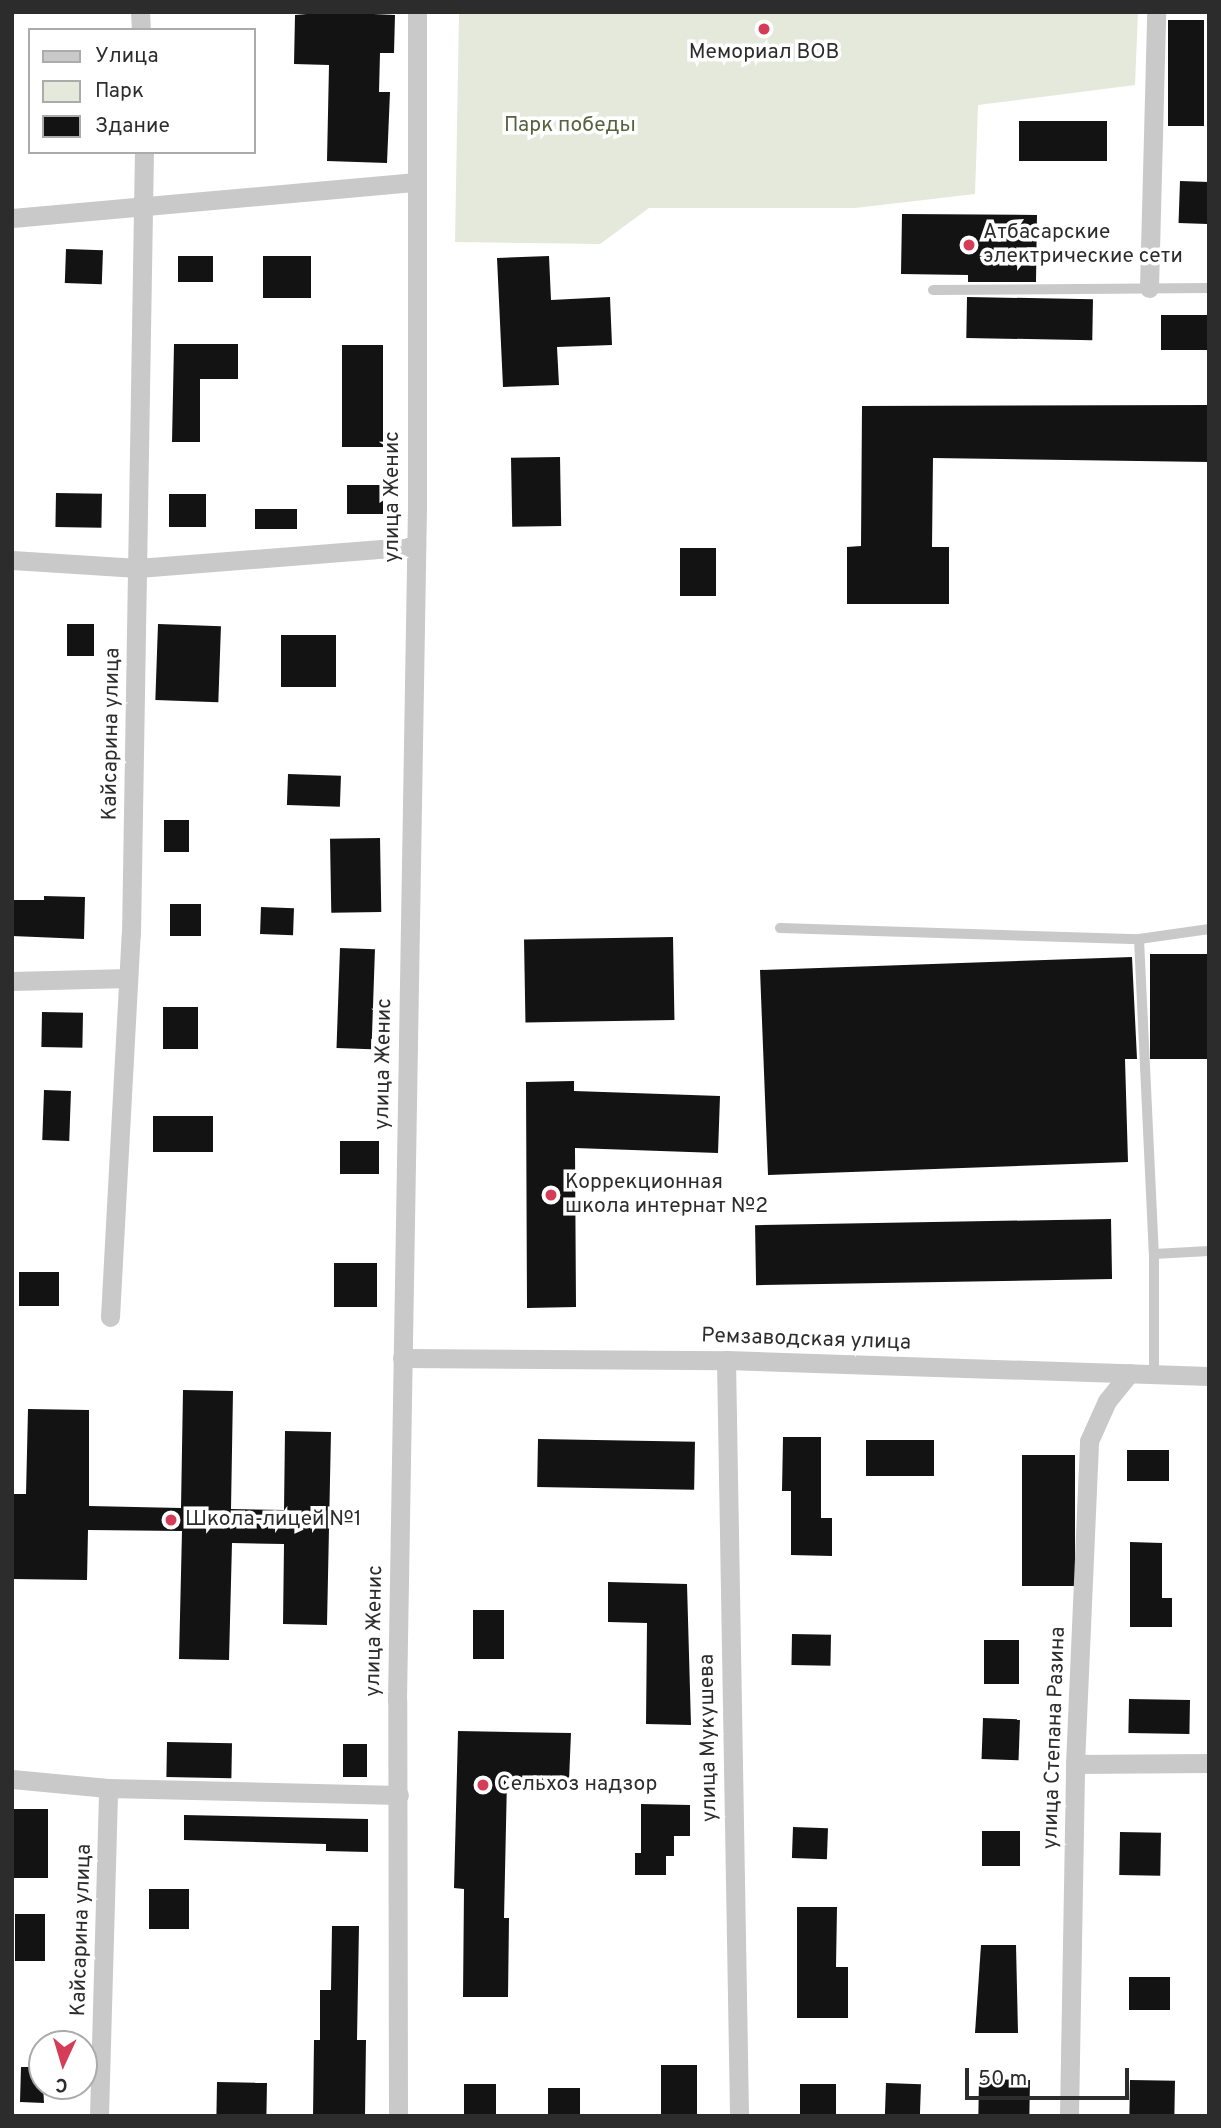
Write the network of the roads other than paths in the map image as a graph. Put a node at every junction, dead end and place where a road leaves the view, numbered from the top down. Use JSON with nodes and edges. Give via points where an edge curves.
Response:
{"nodes":[{"id":1,"x":417,"y":12,"type":"edge"},
{"id":2,"x":1156,"y":12,"type":"edge"},
{"id":3,"x":144,"y":154,"type":"edge"},
{"id":4,"x":416,"y":182,"type":"junction"},
{"id":5,"x":145,"y":208,"type":"junction"},
{"id":6,"x":12,"y":218,"type":"edge"},
{"id":7,"x":1149,"y":288,"type":"junction"},
{"id":8,"x":1209,"y":288,"type":"edge"},
{"id":9,"x":933,"y":290,"type":"dead end"},
{"id":10,"x":416,"y":546,"type":"junction"},
{"id":11,"x":12,"y":560,"type":"edge"},
{"id":12,"x":138,"y":568,"type":"junction"},
{"id":13,"x":780,"y":928,"type":"dead end"},
{"id":14,"x":1209,"y":929,"type":"edge"},
{"id":15,"x":1139,"y":939,"type":"junction"},
{"id":16,"x":128,"y":978,"type":"junction"},
{"id":17,"x":12,"y":981,"type":"edge"},
{"id":18,"x":1209,"y":1251,"type":"edge"},
{"id":19,"x":1154,"y":1254,"type":"junction"},
{"id":20,"x":110,"y":1317,"type":"dead end"},
{"id":21,"x":402,"y":1358,"type":"junction"},
{"id":22,"x":726,"y":1360,"type":"junction"},
{"id":23,"x":1130,"y":1373,"type":"junction"},
{"id":24,"x":1154,"y":1374,"type":"junction"},
{"id":25,"x":1209,"y":1376,"type":"edge"},
{"id":26,"x":1209,"y":1763,"type":"edge"},
{"id":27,"x":1075,"y":1764,"type":"junction"},
{"id":28,"x":12,"y":1779,"type":"edge"},
{"id":29,"x":108,"y":1788,"type":"junction"},
{"id":30,"x":399,"y":1795,"type":"junction"},
{"id":31,"x":99,"y":2116,"type":"edge"},
{"id":32,"x":398,"y":2116,"type":"edge"},
{"id":33,"x":739,"y":2116,"type":"edge"},
{"id":34,"x":1069,"y":2116,"type":"edge"}],
"edges":[{"from":1,"to":4,"type":"street","name":"улица Женис"},
{"from":2,"to":7,"type":"street"},
{"from":3,"to":5,"type":"street","name":"Кайсарина улица"},
{"from":4,"to":5,"type":"street"},
{"from":4,"to":10,"type":"street","name":"улица Женис"},
{"from":5,"to":6,"type":"street"},
{"from":5,"to":12,"type":"street","name":"Кайсарина улица"},
{"from":7,"to":8,"type":"lane"},
{"from":7,"to":9,"type":"lane"},
{"from":10,"to":12,"type":"street"},
{"from":10,"to":21,"type":"street","name":"улица Женис"},
{"from":11,"to":12,"type":"street"},
{"from":12,"to":16,"type":"street","name":"Кайсарина улица"},
{"from":13,"to":15,"type":"lane"},
{"from":14,"to":15,"type":"lane"},
{"from":15,"to":19,"type":"lane"},
{"from":16,"to":17,"type":"street"},
{"from":16,"to":20,"type":"street","name":"Кайсарина улица"},
{"from":18,"to":19,"type":"lane"},
{"from":19,"to":24,"type":"lane"},
{"from":21,"to":22,"type":"street","name":"Ремзаводская улица"},
{"from":21,"to":30,"type":"street","name":"улица Женис"},
{"from":22,"to":23,"type":"street","name":"Ремзаводская улица"},
{"from":22,"to":33,"type":"street","name":"улица Мукушева"},
{"from":23,"to":24,"type":"street","name":"Ремзаводская улица"},
{"from":23,"to":27,"type":"street","name":"улица Степана Разина","via":[[1107,1401],[1089,1441]]},
{"from":24,"to":25,"type":"street","name":"Ремзаводская улица"},
{"from":26,"to":27,"type":"street"},
{"from":27,"to":34,"type":"street","name":"улица Степана Разина"},
{"from":28,"to":29,"type":"street"},
{"from":29,"to":30,"type":"street"},
{"from":29,"to":31,"type":"street","name":"Кайсарина улица"},
{"from":30,"to":32,"type":"street","name":"улица Женис"}]}
